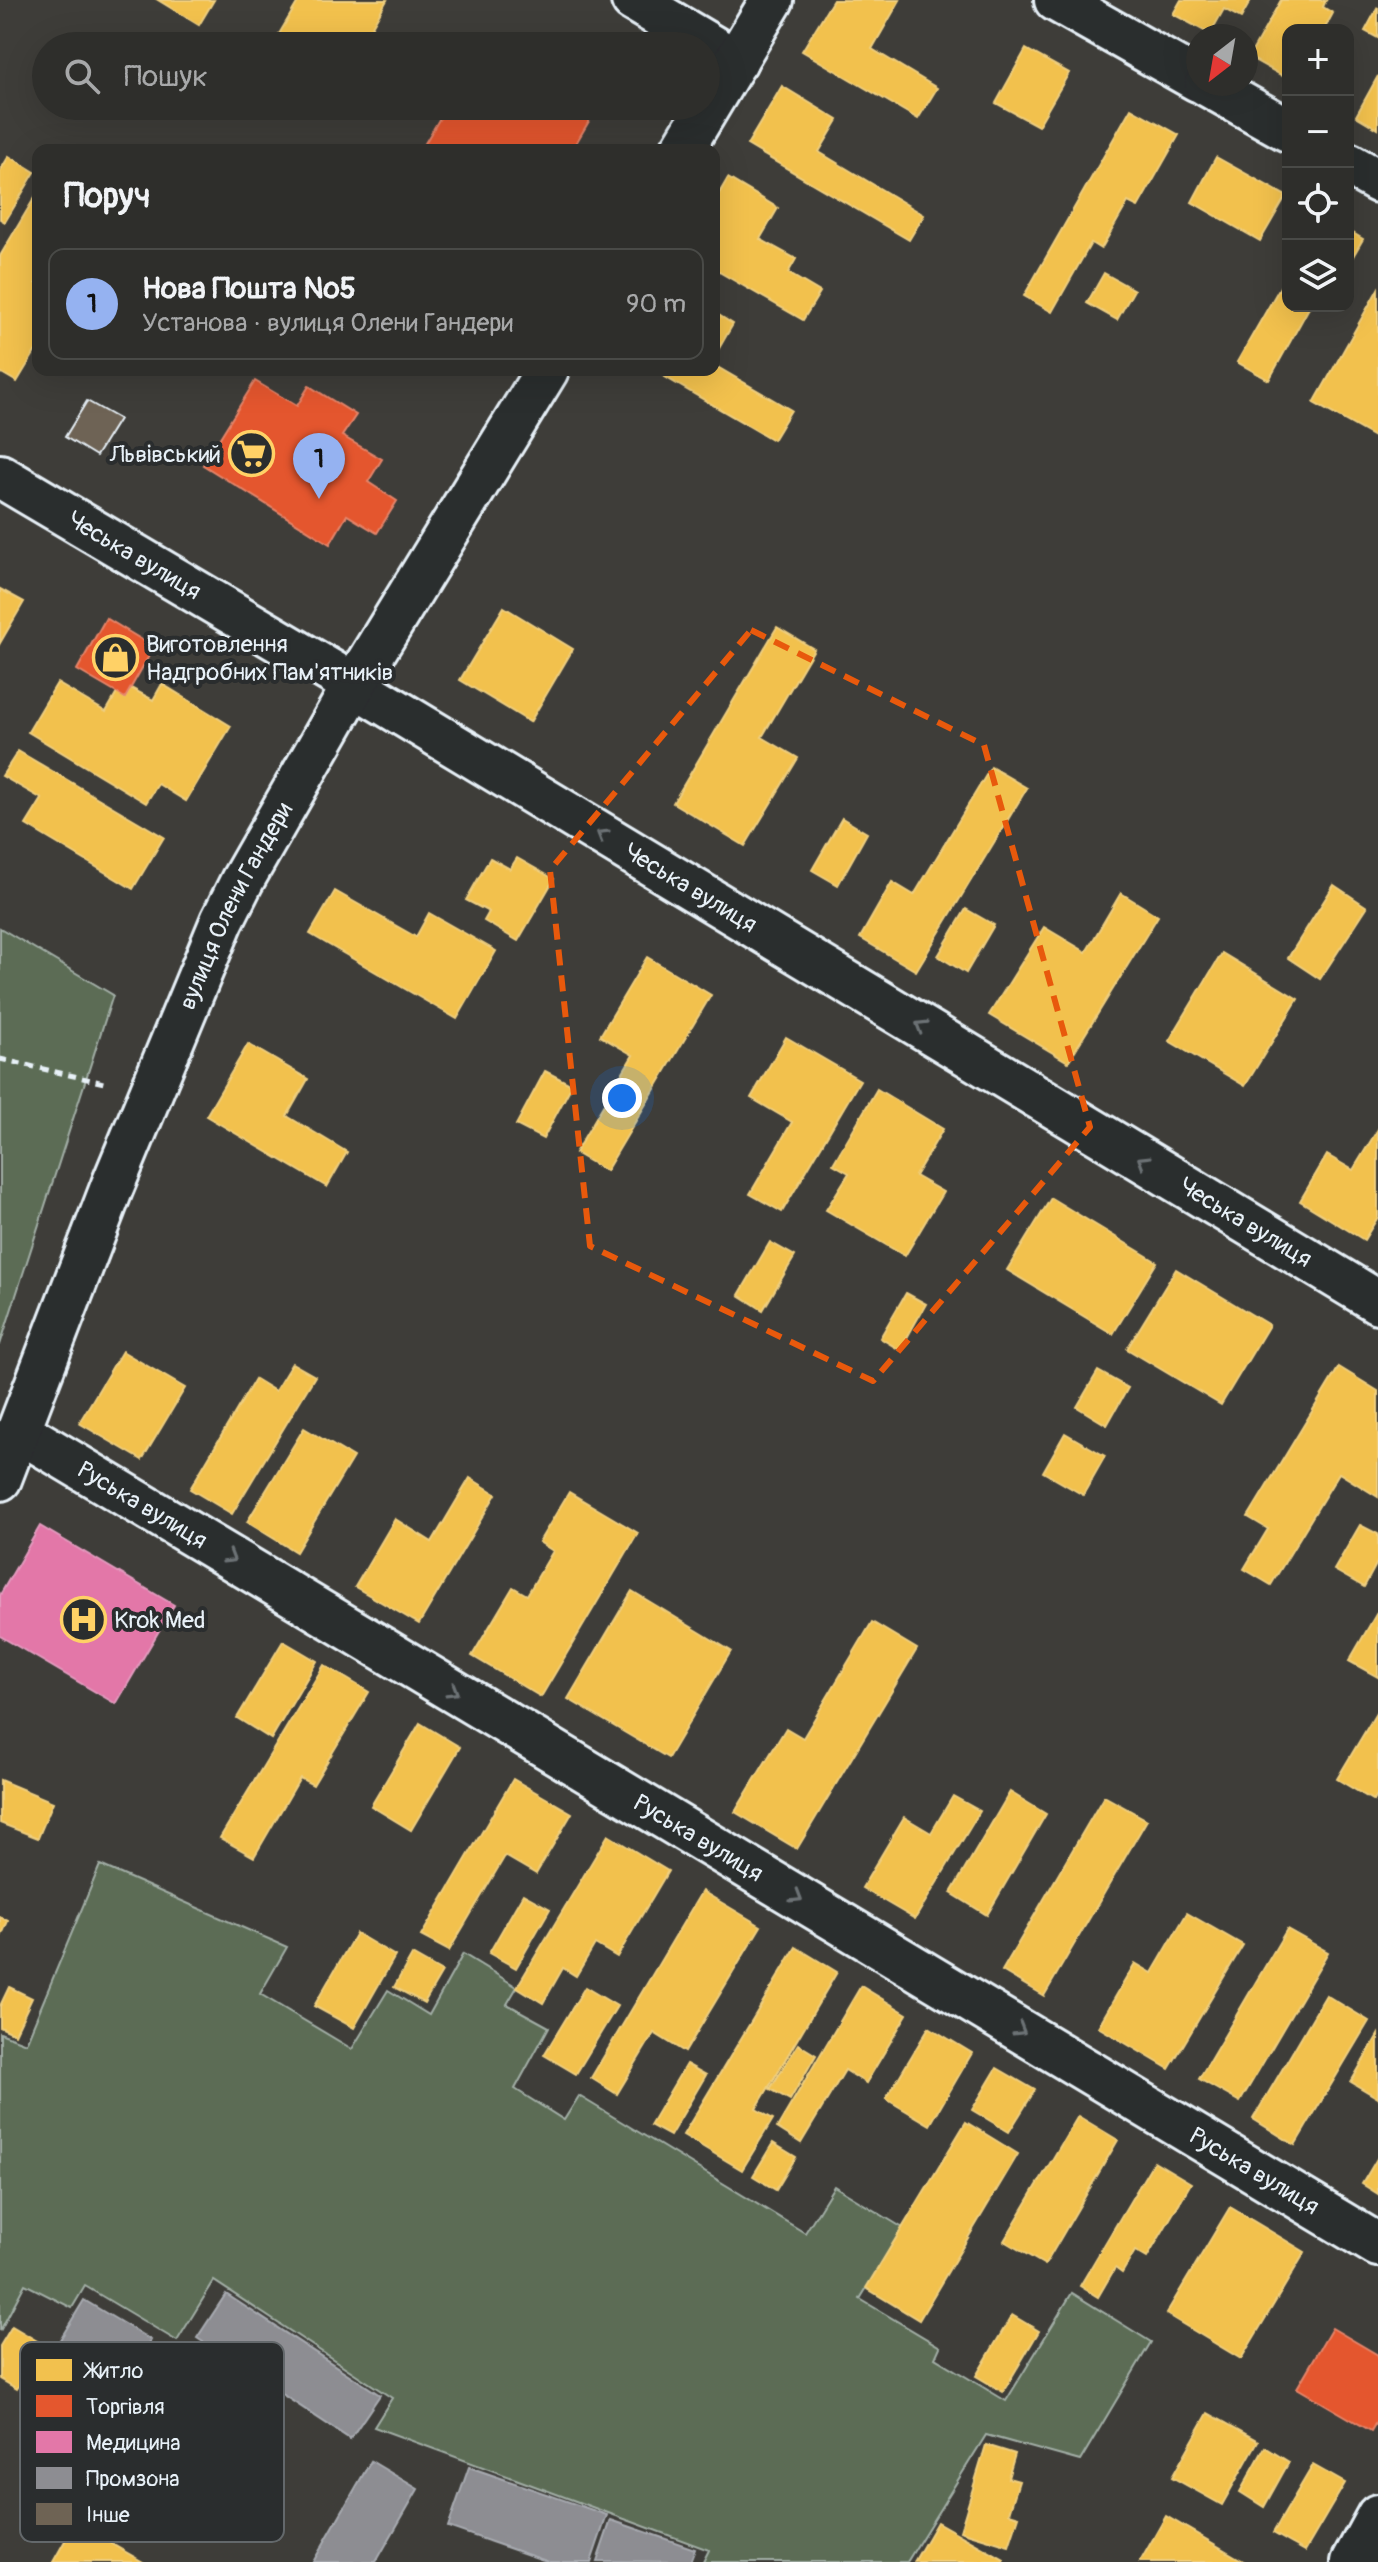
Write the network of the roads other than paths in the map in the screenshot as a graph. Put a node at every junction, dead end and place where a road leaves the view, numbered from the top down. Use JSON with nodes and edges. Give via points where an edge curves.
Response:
{"nodes":[{"id":1,"x":633,"y":0,"type":"edge"},
{"id":2,"x":772,"y":0,"type":"edge"},
{"id":3,"x":1056,"y":0,"type":"edge"},
{"id":4,"x":687,"y":32,"type":"edge"},
{"id":5,"x":720,"y":52,"type":"edge"},
{"id":6,"x":736,"y":61,"type":"junction"},
{"id":7,"x":1186,"y":73,"type":"edge"},
{"id":8,"x":720,"y":87,"type":"edge"},
{"id":9,"x":1227,"y":96,"type":"edge"},
{"id":10,"x":700,"y":120,"type":"edge"},
{"id":11,"x":1282,"y":127,"type":"edge"},
{"id":12,"x":686,"y":144,"type":"edge"},
{"id":13,"x":1354,"y":167,"type":"edge"},
{"id":14,"x":1378,"y":181,"type":"edge"},
{"id":15,"x":543,"y":376,"type":"edge"},
{"id":16,"x":0,"y":476,"type":"edge"},
{"id":17,"x":354,"y":685,"type":"junction"},
{"id":18,"x":1378,"y":1302,"type":"edge"},
{"id":19,"x":19,"y":1431,"type":"junction"},
{"id":20,"x":0,"y":1479,"type":"edge"},
{"id":21,"x":1378,"y":2245,"type":"edge"},
{"id":22,"x":1378,"y":2516,"type":"edge"},
{"id":23,"x":1353,"y":2562,"type":"edge"}],
"edges":[{"from":1,"to":4,"type":"street"},
{"from":2,"to":6,"type":"street"},
{"from":3,"to":7,"type":"street"},
{"from":5,"to":6,"type":"street"},
{"from":6,"to":8,"type":"street"},
{"from":9,"to":11,"type":"street"},
{"from":10,"to":12,"type":"street"},
{"from":13,"to":14,"type":"street"},
{"from":15,"to":17,"type":"street","name":"вулиця Олени Гандери"},
{"from":16,"to":17,"type":"street","name":"Чеська вулиця"},
{"from":18,"to":17,"type":"street","name":"Чеська вулиця","one_way":true},
{"from":17,"to":19,"type":"street","name":"вулиця Олени Гандери","via":[[222,921]]},
{"from":19,"to":20,"type":"street","name":"вулиця Олени Гандери"},
{"from":19,"to":21,"type":"street","name":"Руська вулиця","one_way":true},
{"from":22,"to":23,"type":"street"}]}
